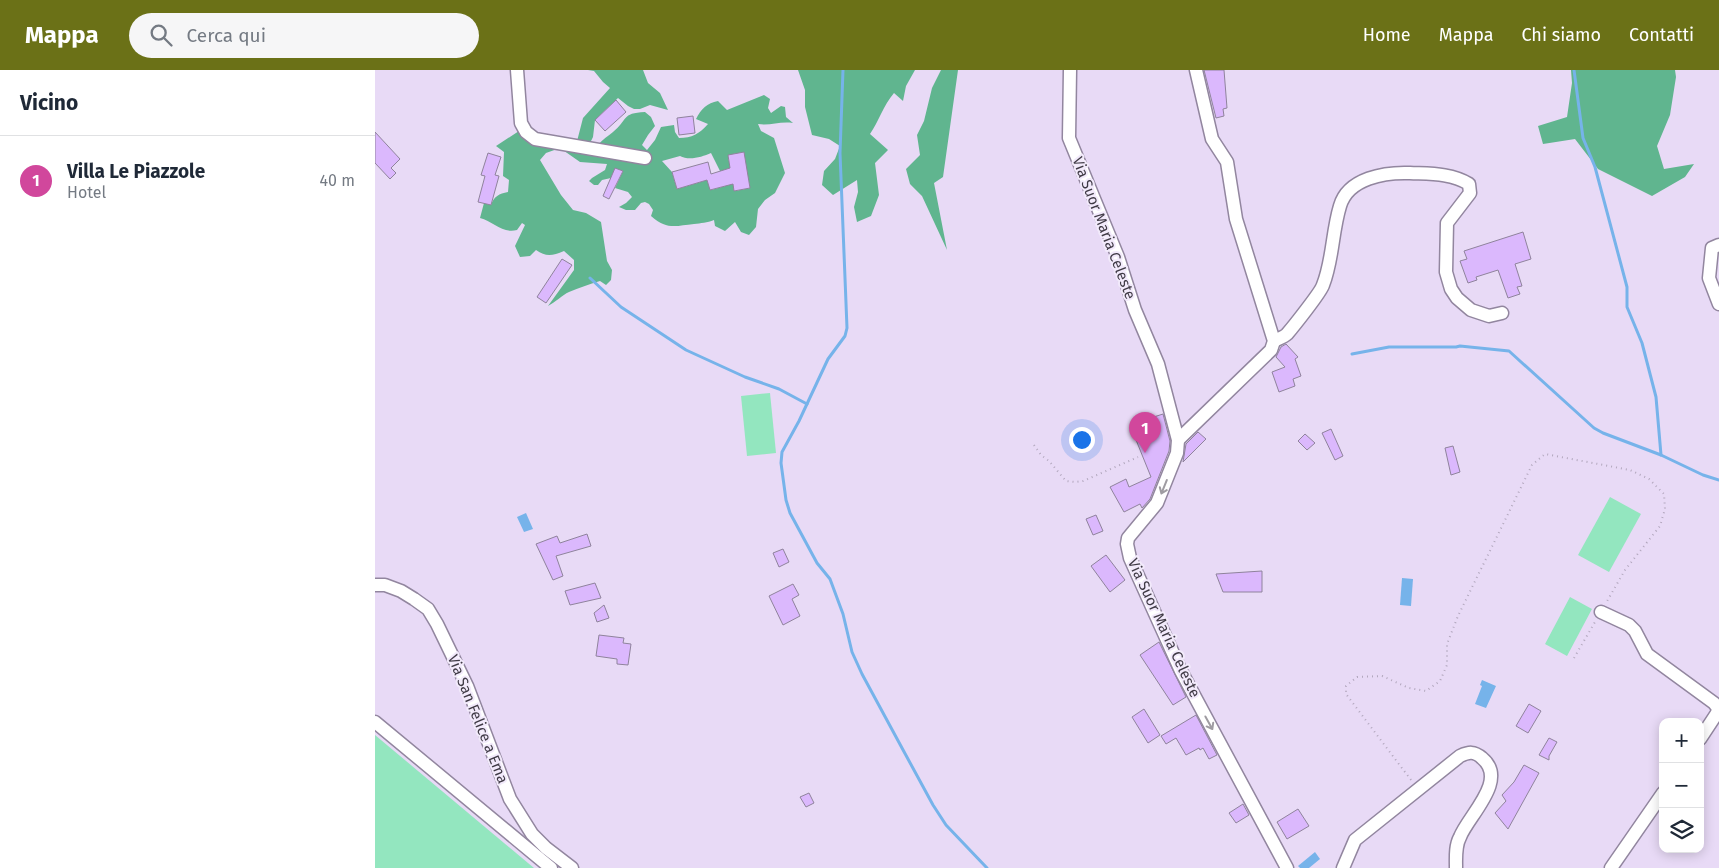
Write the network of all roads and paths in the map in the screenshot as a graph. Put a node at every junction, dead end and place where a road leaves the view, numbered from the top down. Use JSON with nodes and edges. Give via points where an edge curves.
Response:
{"nodes":[{"id":1,"x":517,"y":70,"type":"edge"},
{"id":2,"x":1070,"y":70,"type":"edge"},
{"id":3,"x":1196,"y":70,"type":"edge"},
{"id":4,"x":645,"y":158,"type":"dead end"},
{"id":5,"x":1719,"y":245,"type":"edge"},
{"id":6,"x":1719,"y":304,"type":"edge"},
{"id":7,"x":1502,"y":313,"type":"dead end"},
{"id":8,"x":1274,"y":341,"type":"junction"},
{"id":9,"x":1177,"y":440,"type":"junction"},
{"id":10,"x":1034,"y":445,"type":"dead end"},
{"id":11,"x":1138,"y":457,"type":"dead end"},
{"id":12,"x":375,"y":585,"type":"edge"},
{"id":13,"x":1601,"y":612,"type":"junction"},
{"id":14,"x":1574,"y":658,"type":"dead end"},
{"id":15,"x":1717,"y":717,"type":"edge"},
{"id":16,"x":375,"y":722,"type":"edge"},
{"id":17,"x":1704,"y":734,"type":"edge"},
{"id":18,"x":1419,"y":790,"type":"junction"},
{"id":19,"x":1659,"y":799,"type":"edge"},
{"id":20,"x":551,"y":868,"type":"edge"},
{"id":21,"x":572,"y":868,"type":"edge"},
{"id":22,"x":1287,"y":868,"type":"edge"},
{"id":23,"x":1343,"y":868,"type":"edge"},
{"id":24,"x":1456,"y":868,"type":"edge"},
{"id":25,"x":1611,"y":868,"type":"edge"}],
"edges":[{"from":1,"to":4,"type":"street","via":[[521,123],[535,139]]},
{"from":2,"to":9,"type":"street","name":"Via Suor Maria Celeste","via":[[1069,138],[1158,364]]},
{"from":3,"to":8,"type":"street","via":[[1212,139],[1227,162],[1236,219]]},
{"from":5,"to":6,"type":"street","via":[[1712,248],[1709,278]]},
{"from":7,"to":8,"type":"street","via":[[1489,316],[1471,310],[1451,289],[1446,272],[1447,223],[1470,193],[1469,184],[1443,175],[1395,172],[1367,178],[1351,189],[1340,205],[1323,286],[1286,334]]},
{"from":8,"to":9,"type":"street","via":[[1271,350]]},
{"from":9,"to":22,"type":"street","name":"Via Suor Maria Celeste","one_way":true,"via":[[1177,453],[1157,503],[1128,538],[1129,558],[1181,671]]},
{"from":10,"to":11,"type":"path","via":[[1066,481],[1083,480]]},
{"from":12,"to":21,"type":"street","name":"Via San Felice a Ema","via":[[401,591],[428,609],[467,686],[510,799],[531,834]]},
{"from":13,"to":14,"type":"path"},
{"from":13,"to":15,"type":"street","via":[[1635,631],[1647,654],[1714,703],[1718,708]]},
{"from":13,"to":18,"type":"path","via":[[1625,570],[1660,526],[1665,509],[1664,494],[1649,479],[1630,470],[1545,454],[1532,465],[1458,616],[1447,644],[1447,665],[1440,681],[1427,691],[1409,688],[1382,676],[1357,677],[1347,686],[1346,694]]},
{"from":15,"to":17,"type":"street"},
{"from":16,"to":20,"type":"street"},
{"from":18,"to":23,"type":"street","via":[[1355,840]]},
{"from":18,"to":24,"type":"street","via":[[1470,752],[1487,761],[1491,772],[1489,788],[1459,837]]},
{"from":19,"to":25,"type":"street"}]}
